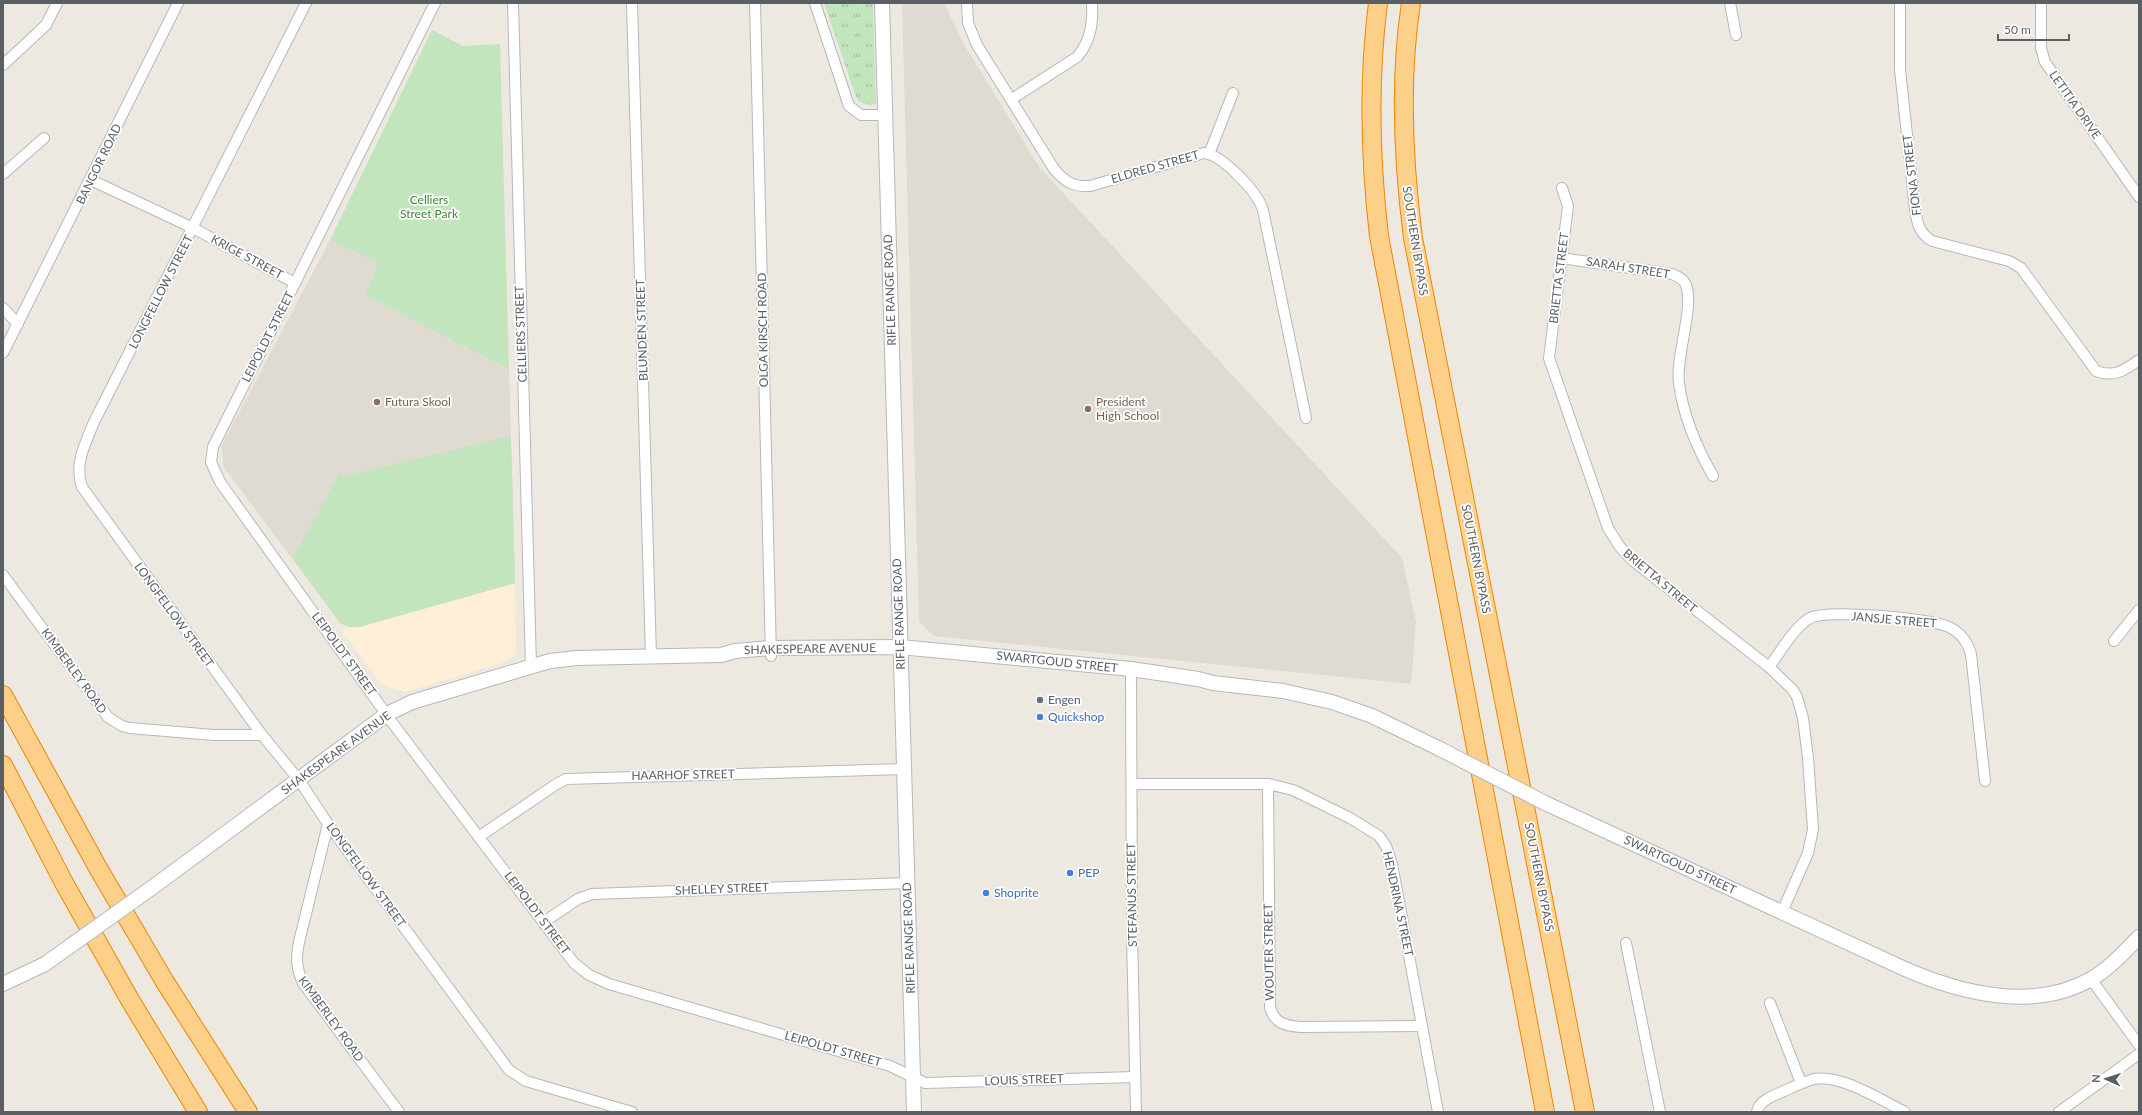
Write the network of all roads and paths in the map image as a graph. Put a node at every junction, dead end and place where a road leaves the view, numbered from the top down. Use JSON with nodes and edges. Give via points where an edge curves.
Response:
{"nodes":[{"id":1,"x":178,"y":3,"type":"edge"},
{"id":2,"x":306,"y":3,"type":"edge"},
{"id":3,"x":435,"y":3,"type":"edge"},
{"id":4,"x":512,"y":3,"type":"edge"},
{"id":5,"x":632,"y":3,"type":"edge"},
{"id":6,"x":755,"y":3,"type":"edge"},
{"id":7,"x":815,"y":3,"type":"edge"},
{"id":8,"x":882,"y":3,"type":"edge"},
{"id":9,"x":967,"y":3,"type":"edge"},
{"id":10,"x":1092,"y":3,"type":"edge"},
{"id":11,"x":1378,"y":3,"type":"edge"},
{"id":12,"x":1410,"y":3,"type":"edge"},
{"id":13,"x":1422,"y":3,"type":"edge"},
{"id":14,"x":1730,"y":3,"type":"edge"},
{"id":15,"x":1900,"y":3,"type":"edge"},
{"id":16,"x":2041,"y":3,"type":"edge"},
{"id":17,"x":55,"y":4,"type":"edge"},
{"id":18,"x":1736,"y":35,"type":"dead end"},
{"id":19,"x":3,"y":64,"type":"edge"},
{"id":20,"x":1233,"y":93,"type":"dead end"},
{"id":21,"x":1403,"y":94,"type":"junction"},
{"id":22,"x":1012,"y":99,"type":"junction"},
{"id":23,"x":886,"y":115,"type":"junction"},
{"id":24,"x":44,"y":138,"type":"dead end"},
{"id":25,"x":1209,"y":154,"type":"junction"},
{"id":26,"x":3,"y":174,"type":"edge"},
{"id":27,"x":91,"y":180,"type":"junction"},
{"id":28,"x":1562,"y":188,"type":"dead end"},
{"id":29,"x":2139,"y":197,"type":"edge"},
{"id":30,"x":193,"y":228,"type":"junction"},
{"id":31,"x":1561,"y":258,"type":"junction"},
{"id":32,"x":295,"y":283,"type":"junction"},
{"id":33,"x":3,"y":308,"type":"edge"},
{"id":34,"x":18,"y":324,"type":"junction"},
{"id":35,"x":3,"y":353,"type":"edge"},
{"id":36,"x":2139,"y":360,"type":"edge"},
{"id":37,"x":1306,"y":418,"type":"dead end"},
{"id":38,"x":1713,"y":476,"type":"dead end"},
{"id":39,"x":3,"y":575,"type":"edge"},
{"id":40,"x":2139,"y":610,"type":"edge"},
{"id":41,"x":2114,"y":641,"type":"dead end"},
{"id":42,"x":900,"y":651,"type":"junction"},
{"id":43,"x":771,"y":652,"type":"junction"},
{"id":44,"x":651,"y":656,"type":"junction"},
{"id":45,"x":530,"y":666,"type":"junction"},
{"id":46,"x":1769,"y":667,"type":"junction"},
{"id":47,"x":1131,"y":674,"type":"junction"},
{"id":48,"x":3,"y":695,"type":"edge"},
{"id":49,"x":387,"y":714,"type":"junction"},
{"id":50,"x":262,"y":735,"type":"junction"},
{"id":51,"x":3,"y":765,"type":"edge"},
{"id":52,"x":904,"y":769,"type":"junction"},
{"id":53,"x":299,"y":780,"type":"junction"},
{"id":54,"x":1985,"y":782,"type":"dead end"},
{"id":55,"x":1132,"y":784,"type":"junction"},
{"id":56,"x":1268,"y":784,"type":"junction"},
{"id":57,"x":328,"y":824,"type":"junction"},
{"id":58,"x":480,"y":836,"type":"junction"},
{"id":59,"x":908,"y":883,"type":"junction"},
{"id":60,"x":1782,"y":912,"type":"junction"},
{"id":61,"x":544,"y":922,"type":"junction"},
{"id":62,"x":2139,"y":937,"type":"edge"},
{"id":63,"x":1626,"y":943,"type":"dead end"},
{"id":64,"x":2091,"y":979,"type":"junction"},
{"id":65,"x":3,"y":984,"type":"edge"},
{"id":66,"x":1770,"y":1003,"type":"dead end"},
{"id":67,"x":1422,"y":1026,"type":"junction"},
{"id":68,"x":2139,"y":1045,"type":"edge"},
{"id":69,"x":2139,"y":1054,"type":"edge"},
{"id":70,"x":1135,"y":1077,"type":"junction"},
{"id":71,"x":913,"y":1078,"type":"junction"},
{"id":72,"x":1801,"y":1083,"type":"junction"},
{"id":73,"x":198,"y":1112,"type":"edge"},
{"id":74,"x":248,"y":1112,"type":"edge"},
{"id":75,"x":399,"y":1112,"type":"edge"},
{"id":76,"x":632,"y":1112,"type":"edge"},
{"id":77,"x":914,"y":1112,"type":"edge"},
{"id":78,"x":1136,"y":1112,"type":"edge"},
{"id":79,"x":1438,"y":1112,"type":"edge"},
{"id":80,"x":1545,"y":1112,"type":"edge"},
{"id":81,"x":1585,"y":1112,"type":"edge"},
{"id":82,"x":1660,"y":1112,"type":"edge"},
{"id":83,"x":1757,"y":1112,"type":"edge"},
{"id":84,"x":1905,"y":1112,"type":"edge"},
{"id":85,"x":2060,"y":1112,"type":"edge"}],
"edges":[{"from":1,"to":27,"type":"street","name":"BANGOR ROAD"},
{"from":2,"to":30,"type":"street","name":"LONGFELLOW STREET"},
{"from":3,"to":32,"type":"street","name":"LEIPOLDT STREET"},
{"from":4,"to":45,"type":"street","name":"CELLIERS STREET"},
{"from":5,"to":44,"type":"street","name":"BLUNDEN STREET"},
{"from":6,"to":43,"type":"street","name":"OLGA KIRSCH ROAD"},
{"from":7,"to":23,"type":"street","via":[[849,106],[862,115]]},
{"from":8,"to":23,"type":"street","name":"RIFLE RANGE ROAD"},
{"from":9,"to":22,"type":"street","name":"ELDRED STREET","via":[[972,36]]},
{"from":10,"to":22,"type":"street","via":[[1090,32],[1083,50],[1077,57]]},
{"from":11,"to":80,"type":"highway","via":[[1371,83],[1371,135],[1379,236]]},
{"from":12,"to":21,"type":"highway","name":"SOUTHERN BYPASS"},
{"from":13,"to":21,"type":"highway"},
{"from":14,"to":18,"type":"street"},
{"from":15,"to":36,"type":"street","name":"FIONA STREET","via":[[1901,81],[1916,213],[1922,234],[1932,241],[2008,261],[2021,268],[2096,371],[2115,374]]},
{"from":16,"to":29,"type":"street","name":"LETITIA DRIVE","via":[[2041,48],[2045,62]]},
{"from":17,"to":19,"type":"street","via":[[46,25]]},
{"from":20,"to":25,"type":"street"},
{"from":21,"to":81,"type":"highway","name":"SOUTHERN BYPASS","via":[[1406,183],[1414,245]]},
{"from":22,"to":25,"type":"street","name":"ELDRED STREET","via":[[1054,169],[1074,186],[1090,186],[1187,157]]},
{"from":23,"to":42,"type":"street","name":"RIFLE RANGE ROAD"},
{"from":24,"to":26,"type":"street"},
{"from":25,"to":37,"type":"street","name":"ELDRED STREET","via":[[1222,162],[1252,190],[1261,203]]},
{"from":27,"to":30,"type":"street","name":"KRIGE STREET"},
{"from":27,"to":34,"type":"street","name":"BANGOR ROAD"},
{"from":28,"to":31,"type":"street","name":"BRIETTA STREET","via":[[1568,206]]},
{"from":30,"to":32,"type":"street","name":"KRIGE STREET"},
{"from":30,"to":50,"type":"street","name":"LONGFELLOW STREET","via":[[94,422],[80,459],[79,479],[93,504]]},
{"from":31,"to":38,"type":"street","name":"SARAH STREET","via":[[1672,274],[1684,281],[1688,302],[1679,360],[1679,384],[1695,439]]},
{"from":31,"to":46,"type":"street","name":"BRIETTA STREET","via":[[1549,358],[1612,536],[1626,555],[1642,569]]},
{"from":32,"to":49,"type":"street","name":"LEIPOLDT STREET","via":[[213,447],[212,468],[224,489]]},
{"from":33,"to":34,"type":"street"},
{"from":34,"to":35,"type":"street"},
{"from":39,"to":50,"type":"street","name":"KIMBERLEY ROAD","via":[[108,717],[115,722],[130,728]]},
{"from":40,"to":41,"type":"street"},
{"from":42,"to":43,"type":"street","name":"SHAKESPEARE AVENUE"},
{"from":42,"to":47,"type":"street","name":"SWARTGOUD STREET","via":[[979,662]]},
{"from":42,"to":52,"type":"street","name":"RIFLE RANGE ROAD"},
{"from":43,"to":44,"type":"street","name":"SHAKESPEARE AVENUE","via":[[735,651],[721,655]]},
{"from":44,"to":45,"type":"street","name":"SHAKESPEARE AVENUE","via":[[560,659]]},
{"from":45,"to":49,"type":"street","name":"SHAKESPEARE AVENUE","via":[[412,702]]},
{"from":46,"to":54,"type":"street","name":"JANSJE STREET","via":[[1802,624],[1816,616],[1874,616],[1926,621],[1947,626],[1962,636],[1971,654]]},
{"from":46,"to":60,"type":"street","name":"BRIETTA STREET","via":[[1793,690],[1800,705],[1812,810],[1811,842]]},
{"from":47,"to":55,"type":"street","name":"STEFANUS STREET"},
{"from":47,"to":60,"type":"street","name":"SWARTGOUD STREET","bridge":true,"via":[[1198,678],[1213,683],[1283,691],[1332,702],[1372,716],[1545,803]]},
{"from":48,"to":74,"type":"highway","via":[[98,868],[165,982]]},
{"from":49,"to":53,"type":"street","name":"SHAKESPEARE AVENUE"},
{"from":49,"to":58,"type":"street","name":"LEIPOLDT STREET"},
{"from":50,"to":53,"type":"street","name":"LONGFELLOW STREET"},
{"from":51,"to":73,"type":"highway","via":[[63,881],[130,1000]]},
{"from":52,"to":58,"type":"street","name":"HAARHOF STREET","via":[[566,779]]},
{"from":52,"to":59,"type":"street","name":"RIFLE RANGE ROAD"},
{"from":53,"to":57,"type":"street","name":"LONGFELLOW STREET"},
{"from":53,"to":65,"type":"street","name":"SHAKESPEARE AVENUE","bridge":true,"via":[[45,964]]},
{"from":55,"to":56,"type":"street","name":"HENDRINA STREET"},
{"from":55,"to":70,"type":"street","name":"STEFANUS STREET"},
{"from":56,"to":67,"type":"street","name":"HENDRINA STREET","via":[[1308,796],[1350,818],[1382,839],[1392,864]]},
{"from":56,"to":67,"type":"street","name":"WOUTER STREET","via":[[1270,1007],[1274,1016],[1283,1025],[1301,1028]]},
{"from":57,"to":75,"type":"street","name":"KIMBERLEY ROAD","via":[[298,942],[298,973]]},
{"from":57,"to":76,"type":"street","name":"LONGFELLOW STREET","via":[[510,1070],[526,1081]]},
{"from":58,"to":61,"type":"street","name":"LEIPOLDT STREET"},
{"from":59,"to":61,"type":"street","name":"SHELLEY STREET","via":[[592,894],[578,899]]},
{"from":59,"to":71,"type":"street","name":"RIFLE RANGE ROAD"},
{"from":60,"to":64,"type":"street","name":"SWARTGOUD STREET","via":[[1925,978],[1973,992],[2000,996],[2040,994],[2072,987]]},
{"from":61,"to":71,"type":"street","name":"LEIPOLDT STREET","via":[[574,963],[601,982],[884,1064]]},
{"from":62,"to":64,"type":"street","name":"SWARTGOUD STREET"},
{"from":63,"to":82,"type":"street"},
{"from":64,"to":68,"type":"street"},
{"from":66,"to":72,"type":"street"},
{"from":67,"to":79,"type":"street","name":"HENDRINA STREET"},
{"from":69,"to":85,"type":"street"},
{"from":70,"to":71,"type":"street","name":"LOUIS STREET","via":[[926,1083]]},
{"from":70,"to":78,"type":"street","name":"STEFANUS STREET"},
{"from":71,"to":77,"type":"street","name":"RIFLE RANGE ROAD"},
{"from":72,"to":83,"type":"street","via":[[1766,1100],[1760,1104]]},
{"from":72,"to":84,"type":"street","via":[[1822,1078],[1836,1080]]}]}
